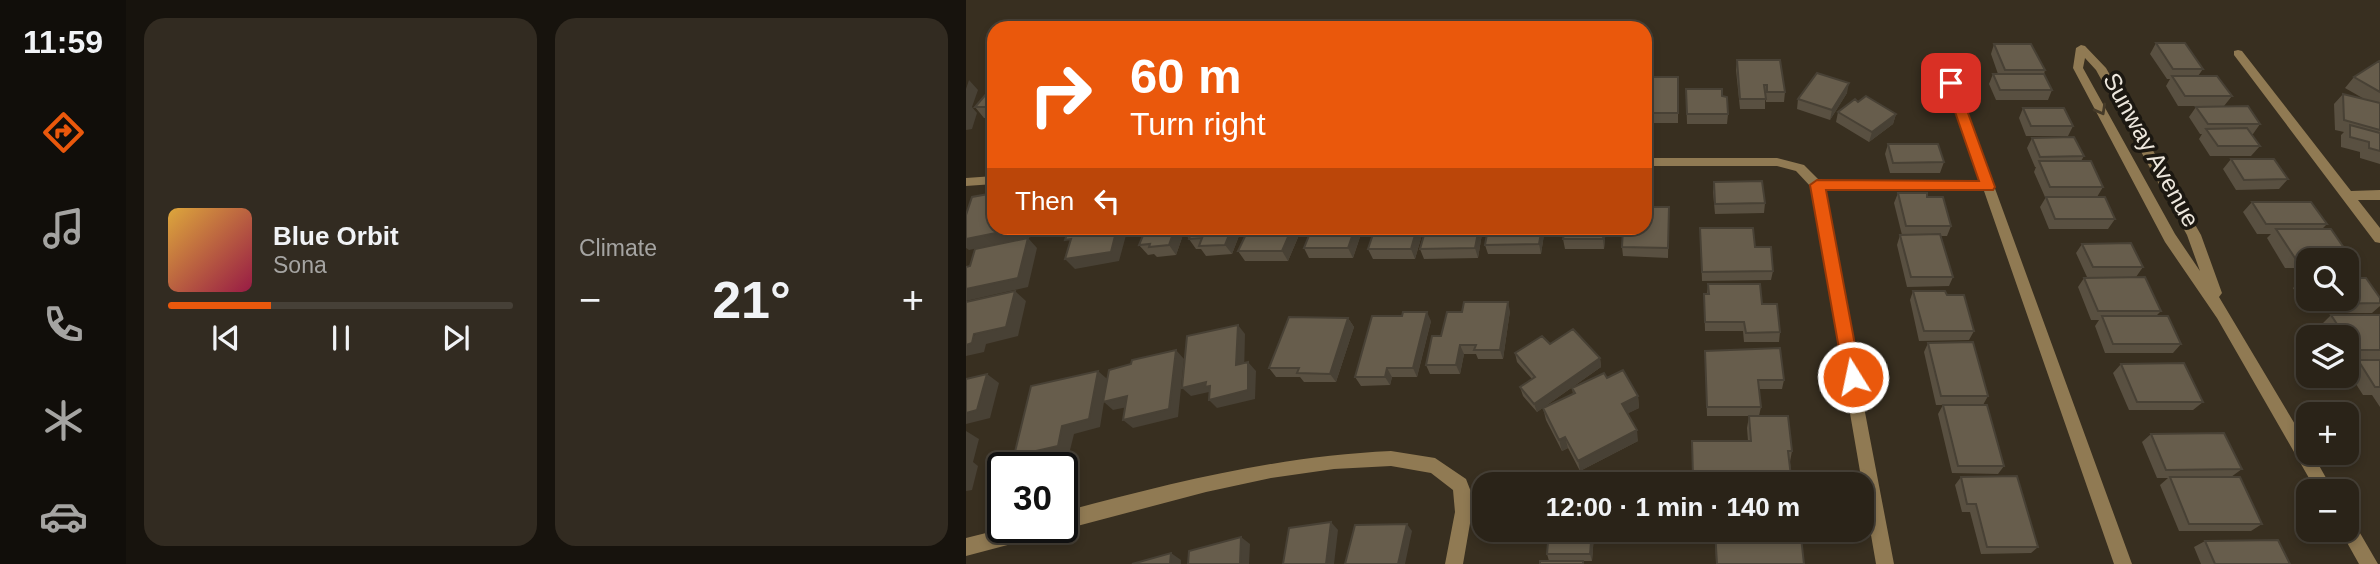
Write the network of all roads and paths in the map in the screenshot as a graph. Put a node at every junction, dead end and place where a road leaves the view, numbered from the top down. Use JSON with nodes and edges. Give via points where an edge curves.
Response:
{"nodes":[{"id":1,"x":2238,"y":53,"type":"dead end"},
{"id":2,"x":1942,"y":57,"type":"dead end"},
{"id":3,"x":1652,"y":162,"type":"edge"},
{"id":4,"x":987,"y":180,"type":"edge"},
{"id":5,"x":966,"y":182,"type":"edge"},
{"id":6,"x":1817,"y":185,"type":"junction"},
{"id":7,"x":1987,"y":187,"type":"junction"},
{"id":8,"x":2380,"y":195,"type":"edge"},
{"id":9,"x":2348,"y":196,"type":"junction"},
{"id":10,"x":2380,"y":238,"type":"edge"},
{"id":11,"x":2222,"y":314,"type":"junction"},
{"id":12,"x":2318,"y":479,"type":"edge"},
{"id":13,"x":1078,"y":517,"type":"edge"},
{"id":14,"x":987,"y":541,"type":"edge"},
{"id":15,"x":2356,"y":542,"type":"edge"},
{"id":16,"x":966,"y":547,"type":"edge"},
{"id":17,"x":1454,"y":564,"type":"edge"},
{"id":18,"x":1885,"y":564,"type":"edge"},
{"id":19,"x":2123,"y":564,"type":"edge"},
{"id":20,"x":2369,"y":564,"type":"edge"}],
"edges":[{"from":1,"to":9,"type":"street"},
{"from":2,"to":7,"type":"street"},
{"from":3,"to":6,"type":"street","via":[[1777,162],[1800,168]]},
{"from":4,"to":5,"type":"street"},
{"from":6,"to":7,"type":"street"},
{"from":6,"to":18,"type":"street"},
{"from":7,"to":19,"type":"street"},
{"from":8,"to":9,"type":"street"},
{"from":9,"to":10,"type":"street"},
{"from":11,"to":11,"type":"street","name":"Sunway Avenue","one_way":true,"via":[[2194,235],[2101,68],[2081,48],[2078,68],[2170,238]]},
{"from":11,"to":12,"type":"street","name":"Sunway Avenue"},
{"from":13,"to":17,"type":"street","via":[[1255,472],[1328,461],[1419,462],[1446,470],[1461,485],[1464,503]]},
{"from":14,"to":16,"type":"street"},
{"from":15,"to":20,"type":"street"}]}
